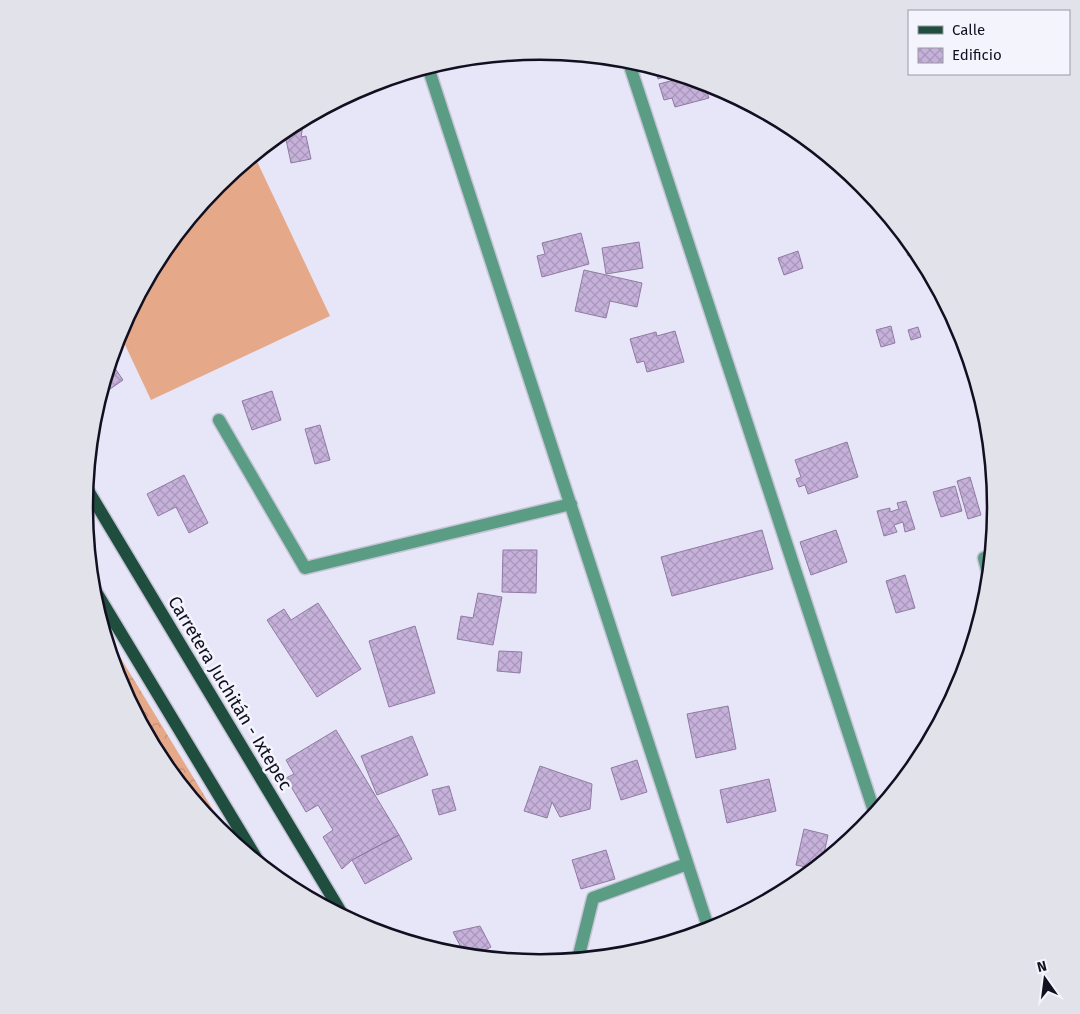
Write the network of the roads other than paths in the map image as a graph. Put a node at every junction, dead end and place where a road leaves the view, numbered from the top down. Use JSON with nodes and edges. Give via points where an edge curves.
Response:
{"nodes":[{"id":1,"x":631,"y":70,"type":"edge"},
{"id":2,"x":430,"y":74,"type":"edge"},
{"id":3,"x":219,"y":420,"type":"dead end"},
{"id":4,"x":93,"y":499,"type":"edge"},
{"id":5,"x":571,"y":504,"type":"junction"},
{"id":6,"x":104,"y":606,"type":"edge"},
{"id":7,"x":872,"y":806,"type":"edge"},
{"id":8,"x":250,"y":847,"type":"edge"},
{"id":9,"x":687,"y":864,"type":"junction"},
{"id":10,"x":337,"y":905,"type":"edge"},
{"id":11,"x":706,"y":922,"type":"edge"},
{"id":12,"x":580,"y":952,"type":"edge"}],
"edges":[{"from":1,"to":7,"type":"street"},
{"from":2,"to":5,"type":"street"},
{"from":3,"to":5,"type":"street","via":[[305,568]]},
{"from":4,"to":10,"type":"main road","name":"Carretera Juchitán - Ixtepec"},
{"from":5,"to":9,"type":"street"},
{"from":6,"to":8,"type":"main road"},
{"from":9,"to":11,"type":"street"},
{"from":9,"to":12,"type":"street","via":[[593,898]]}]}
